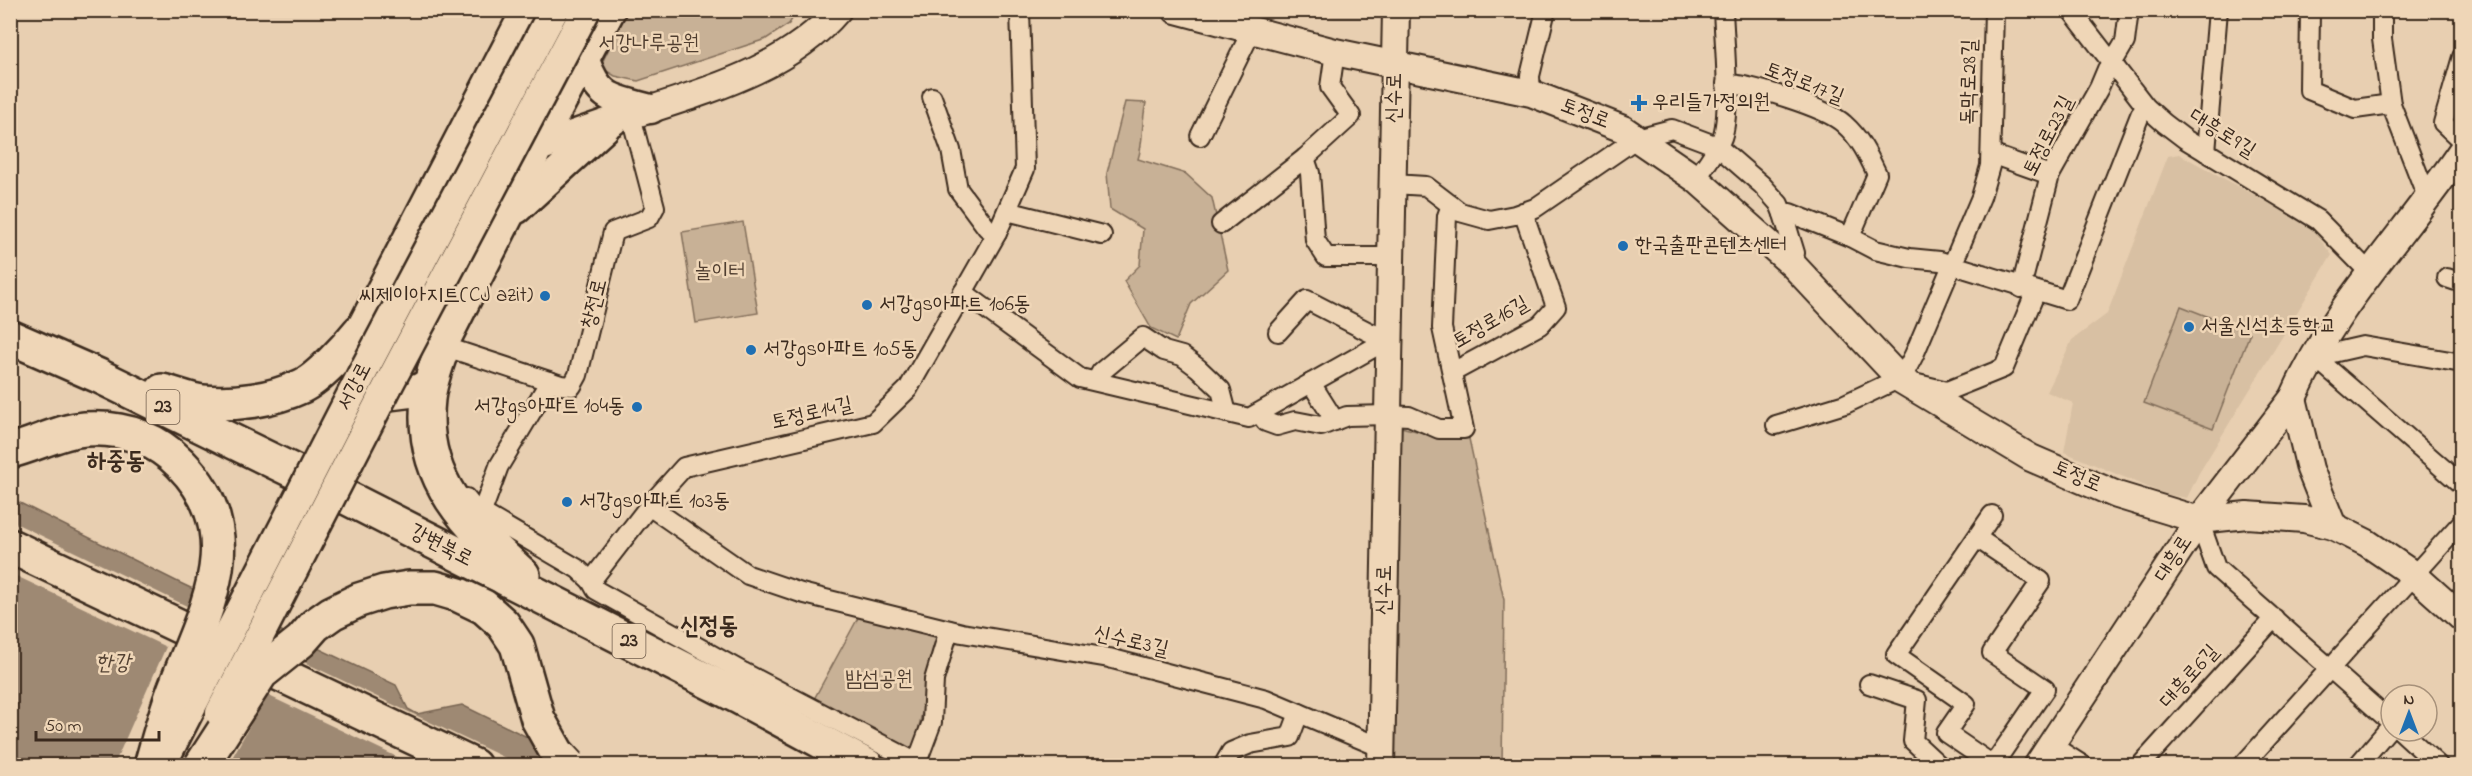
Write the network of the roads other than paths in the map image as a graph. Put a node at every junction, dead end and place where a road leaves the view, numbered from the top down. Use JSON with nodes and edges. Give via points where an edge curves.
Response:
{"nodes":[{"id":1,"x":526,"y":10,"type":"edge"},
{"id":2,"x":554,"y":10,"type":"edge"},
{"id":3,"x":586,"y":10,"type":"edge"},
{"id":4,"x":611,"y":10,"type":"edge"},
{"id":5,"x":1020,"y":10,"type":"edge"},
{"id":6,"x":1176,"y":10,"type":"edge"},
{"id":7,"x":1396,"y":10,"type":"edge"},
{"id":8,"x":1546,"y":10,"type":"edge"},
{"id":9,"x":1724,"y":10,"type":"edge"},
{"id":10,"x":1994,"y":10,"type":"edge"},
{"id":11,"x":2071,"y":10,"type":"edge"},
{"id":12,"x":2129,"y":10,"type":"edge"},
{"id":13,"x":2218,"y":10,"type":"edge"},
{"id":14,"x":2310,"y":10,"type":"edge"},
{"id":15,"x":2382,"y":10,"type":"edge"},
{"id":16,"x":830,"y":15,"type":"edge"},
{"id":17,"x":1251,"y":32,"type":"junction"},
{"id":18,"x":1335,"y":52,"type":"junction"},
{"id":19,"x":2462,"y":57,"type":"edge"},
{"id":20,"x":585,"y":60,"type":"junction"},
{"id":21,"x":2112,"y":64,"type":"junction"},
{"id":22,"x":1395,"y":66,"type":"junction"},
{"id":23,"x":1726,"y":84,"type":"junction"},
{"id":24,"x":1531,"y":93,"type":"junction"},
{"id":25,"x":932,"y":97,"type":"dead end"},
{"id":26,"x":2391,"y":104,"type":"junction"},
{"id":27,"x":2146,"y":108,"type":"junction"},
{"id":28,"x":631,"y":115,"type":"junction"},
{"id":29,"x":1200,"y":136,"type":"dead end"},
{"id":30,"x":1637,"y":138,"type":"junction"},
{"id":31,"x":2462,"y":141,"type":"edge"},
{"id":32,"x":539,"y":145,"type":"junction"},
{"id":33,"x":1717,"y":146,"type":"junction"},
{"id":34,"x":2462,"y":150,"type":"edge"},
{"id":35,"x":2206,"y":152,"type":"junction"},
{"id":36,"x":1991,"y":154,"type":"junction"},
{"id":37,"x":1305,"y":158,"type":"junction"},
{"id":38,"x":2050,"y":175,"type":"junction"},
{"id":39,"x":1696,"y":179,"type":"junction"},
{"id":40,"x":1393,"y":184,"type":"junction"},
{"id":41,"x":2427,"y":196,"type":"junction"},
{"id":42,"x":1451,"y":205,"type":"junction"},
{"id":43,"x":1006,"y":211,"type":"junction"},
{"id":44,"x":1523,"y":212,"type":"junction"},
{"id":45,"x":420,"y":214,"type":"junction"},
{"id":46,"x":1783,"y":214,"type":"junction"},
{"id":47,"x":509,"y":216,"type":"junction"},
{"id":48,"x":1221,"y":224,"type":"dead end"},
{"id":49,"x":997,"y":234,"type":"junction"},
{"id":50,"x":1102,"y":235,"type":"dead end"},
{"id":51,"x":1850,"y":237,"type":"junction"},
{"id":52,"x":1391,"y":257,"type":"junction"},
{"id":53,"x":1793,"y":265,"type":"junction"},
{"id":54,"x":1952,"y":267,"type":"junction"},
{"id":55,"x":2370,"y":273,"type":"junction"},
{"id":56,"x":2028,"y":290,"type":"junction"},
{"id":57,"x":963,"y":292,"type":"junction"},
{"id":58,"x":359,"y":332,"type":"junction"},
{"id":59,"x":1278,"y":332,"type":"dead end"},
{"id":60,"x":10,"y":337,"type":"edge"},
{"id":61,"x":1389,"y":339,"type":"junction"},
{"id":62,"x":443,"y":346,"type":"junction"},
{"id":63,"x":2315,"y":357,"type":"junction"},
{"id":64,"x":2462,"y":363,"type":"edge"},
{"id":65,"x":1453,"y":372,"type":"junction"},
{"id":66,"x":99,"y":376,"type":"junction"},
{"id":67,"x":1900,"y":379,"type":"junction"},
{"id":68,"x":550,"y":381,"type":"junction"},
{"id":69,"x":1096,"y":381,"type":"junction"},
{"id":70,"x":431,"y":382,"type":"junction"},
{"id":71,"x":1311,"y":383,"type":"junction"},
{"id":72,"x":2294,"y":398,"type":"junction"},
{"id":73,"x":1227,"y":413,"type":"junction"},
{"id":74,"x":1259,"y":413,"type":"junction"},
{"id":75,"x":1387,"y":415,"type":"junction"},
{"id":76,"x":1335,"y":421,"type":"junction"},
{"id":77,"x":427,"y":422,"type":"junction"},
{"id":78,"x":1776,"y":425,"type":"dead end"},
{"id":79,"x":10,"y":451,"type":"edge"},
{"id":80,"x":2462,"y":485,"type":"edge"},
{"id":81,"x":649,"y":506,"type":"junction"},
{"id":82,"x":482,"y":512,"type":"junction"},
{"id":83,"x":1992,"y":515,"type":"dead end"},
{"id":84,"x":2199,"y":520,"type":"junction"},
{"id":85,"x":2462,"y":522,"type":"edge"},
{"id":86,"x":2333,"y":526,"type":"junction"},
{"id":87,"x":1977,"y":538,"type":"junction"},
{"id":88,"x":10,"y":546,"type":"edge"},
{"id":89,"x":2414,"y":574,"type":"junction"},
{"id":90,"x":591,"y":581,"type":"junction"},
{"id":91,"x":550,"y":601,"type":"junction"},
{"id":92,"x":2274,"y":618,"type":"junction"},
{"id":93,"x":2462,"y":618,"type":"edge"},
{"id":94,"x":948,"y":630,"type":"junction"},
{"id":95,"x":2330,"y":667,"type":"junction"},
{"id":96,"x":1869,"y":684,"type":"dead end"},
{"id":97,"x":1299,"y":713,"type":"junction"},
{"id":98,"x":2379,"y":713,"type":"edge"},
{"id":99,"x":2379,"y":738,"type":"edge"},
{"id":100,"x":2414,"y":743,"type":"edge"},
{"id":101,"x":2044,"y":755,"type":"edge"},
{"id":102,"x":1382,"y":757,"type":"edge"},
{"id":103,"x":920,"y":764,"type":"edge"},
{"id":104,"x":151,"y":765,"type":"edge"},
{"id":105,"x":161,"y":765,"type":"edge"},
{"id":106,"x":193,"y":765,"type":"edge"},
{"id":107,"x":201,"y":765,"type":"edge"},
{"id":108,"x":474,"y":765,"type":"edge"},
{"id":109,"x":569,"y":765,"type":"edge"},
{"id":110,"x":867,"y":765,"type":"edge"},
{"id":111,"x":1223,"y":765,"type":"edge"},
{"id":112,"x":1940,"y":765,"type":"edge"},
{"id":113,"x":2084,"y":765,"type":"edge"},
{"id":114,"x":2139,"y":765,"type":"edge"},
{"id":115,"x":2242,"y":765,"type":"edge"},
{"id":116,"x":2357,"y":765,"type":"edge"},
{"id":117,"x":2439,"y":765,"type":"edge"}],
"edges":[{"from":1,"to":45,"type":"main road"},
{"from":2,"to":105,"type":"main road","name":"서강로","bridge":true},
{"from":3,"to":106,"type":"main road","name":"서강로","bridge":true},
{"from":4,"to":20,"type":"main road"},
{"from":5,"to":43,"type":"street","name":"토정로14길","via":[[1025,169]]},
{"from":6,"to":17,"type":"main road","name":"토정로"},
{"from":7,"to":22,"type":"main road","name":"신수로"},
{"from":8,"to":24,"type":"street","via":[[1530,76]]},
{"from":9,"to":23,"type":"street"},
{"from":10,"to":36,"type":"street","name":"독막로28길"},
{"from":11,"to":21,"type":"street","name":"대흥로9길"},
{"from":12,"to":21,"type":"street","name":"토정로23길","via":[[2125,42]]},
{"from":13,"to":35,"type":"street"},
{"from":14,"to":26,"type":"street","via":[[2309,90],[2355,109]]},
{"from":15,"to":26,"type":"street"},
{"from":16,"to":28,"type":"main road","via":[[794,49],[747,75]]},
{"from":17,"to":18,"type":"main road","name":"토정로"},
{"from":17,"to":29,"type":"street"},
{"from":18,"to":22,"type":"main road","name":"토정로"},
{"from":18,"to":37,"type":"street","via":[[1330,87],[1351,116]]},
{"from":19,"to":31,"type":"street","via":[[2443,123]]},
{"from":20,"to":28,"type":"main road","via":[[594,84]]},
{"from":20,"to":32,"type":"main road"},
{"from":21,"to":27,"type":"street","name":"대흥로9길"},
{"from":21,"to":38,"type":"street","name":"토정로23길"},
{"from":22,"to":24,"type":"main road","name":"토정로"},
{"from":22,"to":40,"type":"main road","name":"신수로"},
{"from":23,"to":33,"type":"street","via":[[1725,128]]},
{"from":23,"to":51,"type":"street","name":"토정로17길","via":[[1797,101],[1842,122],[1863,144],[1878,174]]},
{"from":24,"to":30,"type":"main road","name":"토정로"},
{"from":25,"to":49,"type":"street","via":[[951,150],[958,189],[987,228]]},
{"from":26,"to":41,"type":"street"},
{"from":27,"to":35,"type":"street","name":"대흥로9길"},
{"from":27,"to":56,"type":"street","via":[[2067,300]]},
{"from":28,"to":32,"type":"main road"},
{"from":28,"to":47,"type":"main road"},
{"from":28,"to":68,"type":"street","name":"창전로","via":[[655,207],[649,218],[613,232],[578,375],[572,386]]},
{"from":30,"to":33,"type":"street","via":[[1672,129]]},
{"from":30,"to":39,"type":"main road","name":"토정로"},
{"from":30,"to":44,"type":"street","via":[[1568,187]]},
{"from":32,"to":45,"type":"main road","via":[[470,177]]},
{"from":32,"to":47,"type":"main road"},
{"from":33,"to":39,"type":"street"},
{"from":33,"to":46,"type":"street","via":[[1762,185]]},
{"from":34,"to":41,"type":"main road","name":"대흥로"},
{"from":35,"to":55,"type":"street","name":"대흥로9길","via":[[2318,220]]},
{"from":36,"to":38,"type":"street","name":"독막로28길"},
{"from":36,"to":54,"type":"street","name":"독막로28길","via":[[1981,197]]},
{"from":37,"to":48,"type":"street"},
{"from":37,"to":52,"type":"street","via":[[1310,173],[1315,240],[1326,257]]},
{"from":38,"to":56,"type":"street","name":"토정로23길"},
{"from":39,"to":53,"type":"main road","name":"토정로"},
{"from":40,"to":42,"type":"street","via":[[1426,186]]},
{"from":40,"to":52,"type":"main road","name":"신수로"},
{"from":41,"to":55,"type":"main road","name":"대흥로"},
{"from":42,"to":44,"type":"street","via":[[1460,212],[1489,220]]},
{"from":42,"to":65,"type":"street","name":"토정로16길","via":[[1447,216],[1442,328]]},
{"from":43,"to":49,"type":"street","name":"토정로14길"},
{"from":43,"to":50,"type":"street"},
{"from":44,"to":65,"type":"street","name":"토정로16길","via":[[1556,307],[1540,325]]},
{"from":45,"to":58,"type":"main road"},
{"from":46,"to":51,"type":"street","via":[[1790,213]]},
{"from":46,"to":53,"type":"street","via":[[1795,253]]},
{"from":47,"to":62,"type":"main road"},
{"from":49,"to":57,"type":"street","name":"토정로14길"},
{"from":51,"to":54,"type":"street","via":[[1875,250],[1940,261]]},
{"from":52,"to":61,"type":"main road","name":"신수로"},
{"from":53,"to":67,"type":"main road","name":"토정로"},
{"from":54,"to":56,"type":"street"},
{"from":54,"to":67,"type":"street","name":"독막로28길"},
{"from":55,"to":63,"type":"main road","name":"대흥로"},
{"from":56,"to":67,"type":"street","name":"토정로23길","via":[[2004,368],[1947,391]]},
{"from":57,"to":69,"type":"street","via":[[1080,378]]},
{"from":57,"to":81,"type":"street","name":"토정로14길","via":[[908,389],[873,423],[684,467]]},
{"from":58,"to":66,"type":"highway","via":[[343,352],[304,385],[266,399],[201,402]]},
{"from":58,"to":70,"type":"main road","via":[[354,359],[363,378],[394,395],[410,393]]},
{"from":59,"to":61,"type":"street","via":[[1307,300]]},
{"from":60,"to":66,"type":"highway","name":"강변북로","number":"23"},
{"from":61,"to":71,"type":"street"},
{"from":61,"to":75,"type":"main road","name":"신수로"},
{"from":62,"to":68,"type":"street","name":"창전로"},
{"from":62,"to":70,"type":"highway"},
{"from":63,"to":64,"type":"street","via":[[2363,346]]},
{"from":63,"to":72,"type":"main road","name":"대흥로"},
{"from":63,"to":80,"type":"street"},
{"from":65,"to":75,"type":"street","name":"토정로16길","via":[[1464,429],[1439,429],[1408,416]]},
{"from":66,"to":91,"type":"highway","name":"강변북로","number":"23"},
{"from":67,"to":78,"type":"street","via":[[1845,404]]},
{"from":67,"to":84,"type":"main road","name":"토정로","via":[[2031,458],[2117,495]]},
{"from":68,"to":82,"type":"street","via":[[499,466]]},
{"from":69,"to":73,"type":"street"},
{"from":69,"to":73,"type":"street","via":[[1101,372],[1143,337],[1198,368],[1221,390]]},
{"from":70,"to":77,"type":"highway"},
{"from":71,"to":74,"type":"street"},
{"from":71,"to":76,"type":"street"},
{"from":72,"to":84,"type":"main road","name":"대흥로"},
{"from":72,"to":86,"type":"main road","via":[[2310,469]]},
{"from":73,"to":74,"type":"street","via":[[1249,418]]},
{"from":74,"to":76,"type":"street","via":[[1266,422],[1277,426],[1295,421],[1321,426]]},
{"from":75,"to":76,"type":"street","via":[[1347,416]]},
{"from":75,"to":102,"type":"main road","name":"신수로"},
{"from":77,"to":82,"type":"street","via":[[453,481],[474,508]]},
{"from":77,"to":91,"type":"highway","via":[[429,451],[438,478],[455,506],[479,535]]},
{"from":79,"to":104,"type":"highway","bridge":true,"via":[[83,429],[142,436],[167,450],[201,490],[218,541],[218,566],[212,595],[172,695]]},
{"from":81,"to":90,"type":"street","name":"토정로14길"},
{"from":81,"to":94,"type":"street","name":"신수로3길","via":[[748,574],[801,593]]},
{"from":82,"to":90,"type":"street","via":[[578,568]]},
{"from":83,"to":87,"type":"street"},
{"from":84,"to":86,"type":"main road","name":"토정로","via":[[2247,515],[2304,519]]},
{"from":84,"to":92,"type":"street","via":[[2216,568]]},
{"from":84,"to":101,"type":"main road","name":"대흥로"},
{"from":85,"to":89,"type":"street"},
{"from":86,"to":89,"type":"main road","name":"토정로"},
{"from":87,"to":87,"type":"street","via":[[1896,655],[1966,704],[1946,733],[1993,765],[2045,689],[1992,653],[2041,581]]},
{"from":88,"to":108,"type":"highway","bridge":true},
{"from":89,"to":93,"type":"main road","name":"토정로"},
{"from":89,"to":95,"type":"street"},
{"from":90,"to":103,"type":"street","via":[[596,590],[733,667]]},
{"from":91,"to":110,"type":"highway","name":"강변북로","number":"23"},
{"from":92,"to":95,"type":"street"},
{"from":92,"to":114,"type":"street","name":"대흥로6길"},
{"from":94,"to":97,"type":"street","name":"신수로3길","via":[[1109,658],[1266,699]]},
{"from":94,"to":103,"type":"street","via":[[934,680],[932,722]]},
{"from":95,"to":98,"type":"street"},
{"from":95,"to":115,"type":"street"},
{"from":96,"to":112,"type":"street","via":[[1917,700],[1914,741]]},
{"from":97,"to":102,"type":"street","name":"신수로3길"},
{"from":97,"to":111,"type":"street","via":[[1290,737],[1250,744],[1231,752]]},
{"from":99,"to":116,"type":"street"},
{"from":100,"to":117,"type":"street"},
{"from":101,"to":113,"type":"street"},
{"from":107,"to":109,"type":"highway","bridge":true,"via":[[261,673],[315,626],[358,600],[409,588],[435,588],[459,595],[484,607],[503,624],[517,645],[538,719],[557,753]]}]}
